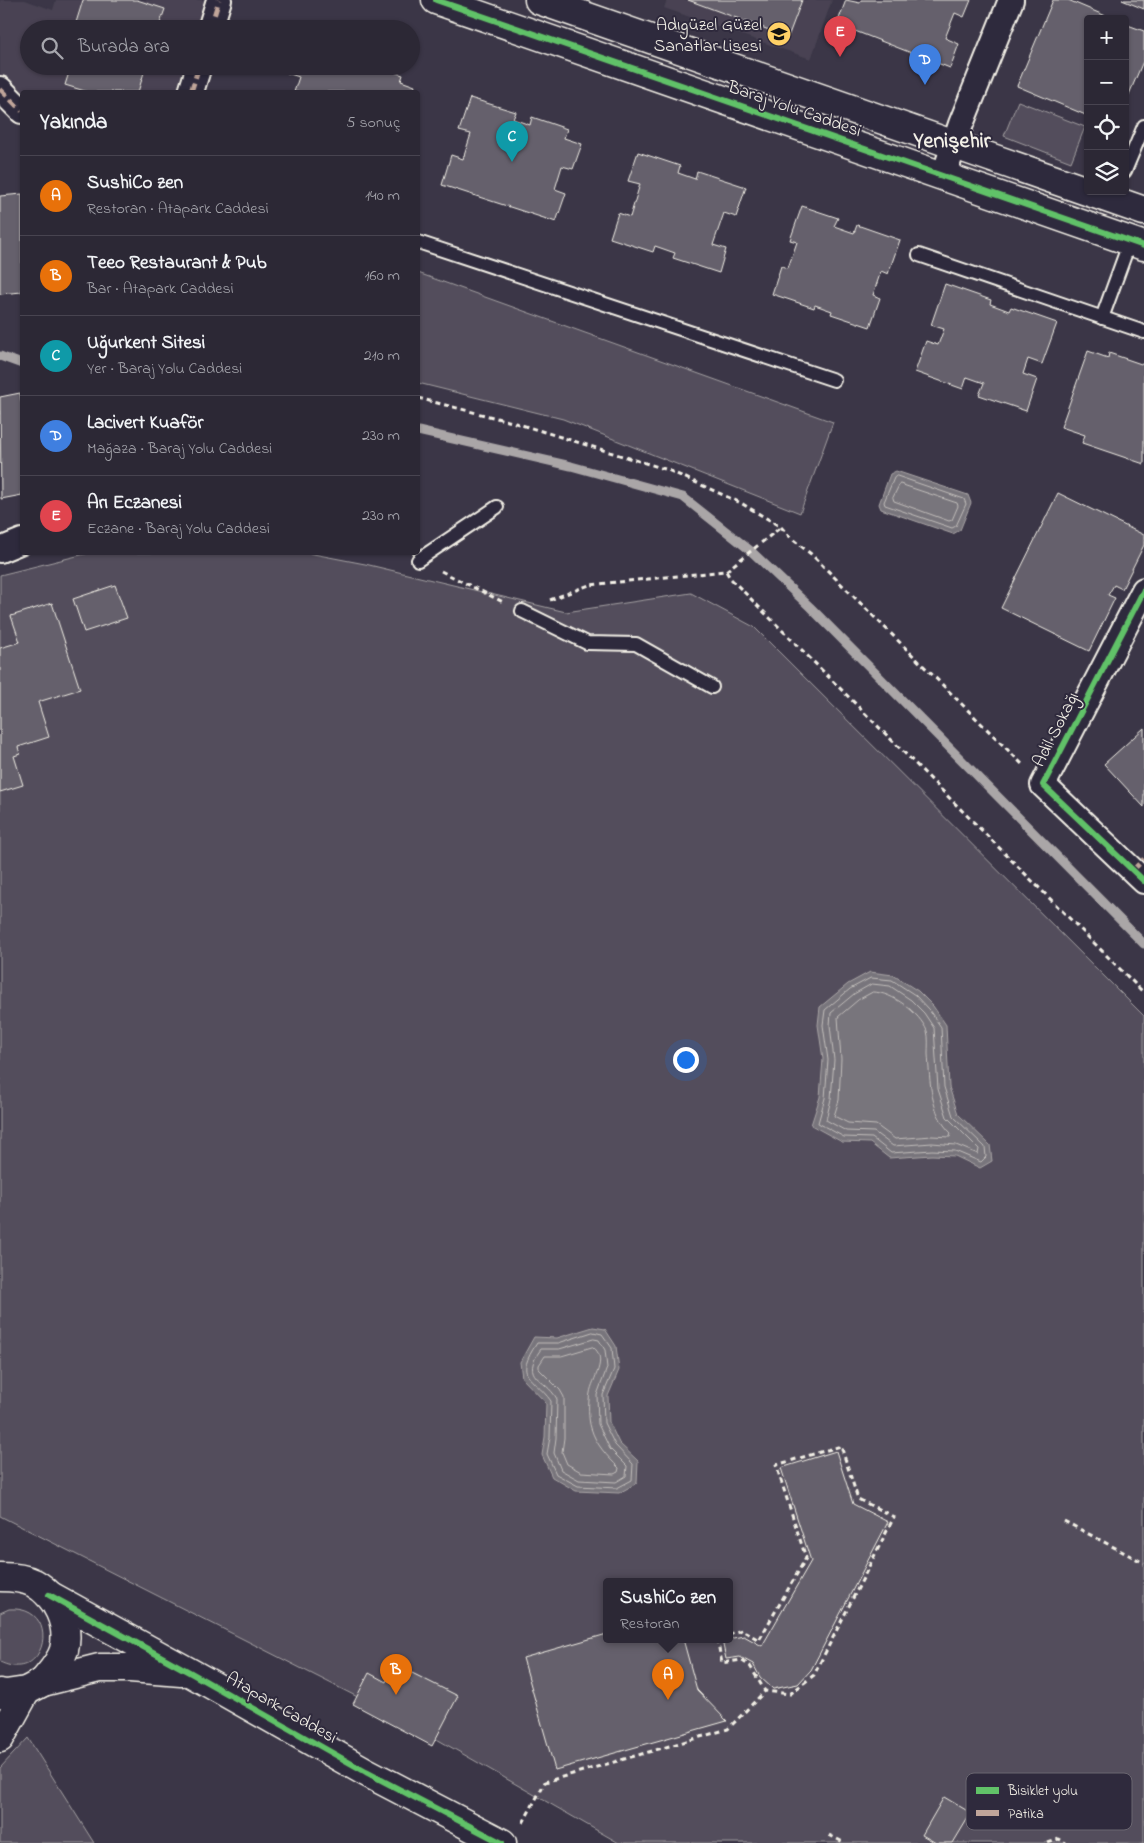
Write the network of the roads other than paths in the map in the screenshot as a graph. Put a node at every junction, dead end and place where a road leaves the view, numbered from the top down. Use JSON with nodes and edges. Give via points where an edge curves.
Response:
{"nodes":[{"id":1,"x":219,"y":0,"type":"edge"},
{"id":2,"x":436,"y":0,"type":"edge"},
{"id":3,"x":538,"y":0,"type":"edge"},
{"id":4,"x":1010,"y":0,"type":"edge"},
{"id":5,"x":213,"y":20,"type":"edge"},
{"id":6,"x":196,"y":75,"type":"edge"},
{"id":7,"x":0,"y":89,"type":"edge"},
{"id":8,"x":192,"y":90,"type":"edge"},
{"id":9,"x":20,"y":109,"type":"edge"},
{"id":10,"x":1144,"y":126,"type":"edge"},
{"id":11,"x":954,"y":145,"type":"junction"},
{"id":12,"x":1140,"y":146,"type":"edge"},
{"id":13,"x":1129,"y":164,"type":"edge"},
{"id":14,"x":944,"y":175,"type":"junction"},
{"id":15,"x":1115,"y":196,"type":"edge"},
{"id":16,"x":1144,"y":211,"type":"edge"},
{"id":17,"x":420,"y":243,"type":"edge"},
{"id":18,"x":1137,"y":243,"type":"edge"},
{"id":19,"x":919,"y":255,"type":"dead end"},
{"id":20,"x":1102,"y":318,"type":"junction"},
{"id":21,"x":1144,"y":332,"type":"edge"},
{"id":22,"x":834,"y":380,"type":"dead end"},
{"id":23,"x":497,"y":507,"type":"dead end"},
{"id":24,"x":20,"y":542,"type":"edge"},
{"id":25,"x":0,"y":550,"type":"edge"},
{"id":26,"x":418,"y":560,"type":"road end"},
{"id":27,"x":1144,"y":590,"type":"edge"},
{"id":28,"x":522,"y":611,"type":"road end"},
{"id":29,"x":712,"y":687,"type":"dead end"},
{"id":30,"x":1140,"y":870,"type":"edge"},
{"id":31,"x":0,"y":1577,"type":"edge"},
{"id":32,"x":49,"y":1595,"type":"junction"},
{"id":33,"x":192,"y":1673,"type":"junction"},
{"id":34,"x":23,"y":1689,"type":"edge"},
{"id":35,"x":0,"y":1738,"type":"edge"},
{"id":36,"x":512,"y":1834,"type":"edge"}],
"edges":[{"from":1,"to":5,"type":"street"},
{"from":2,"to":14,"type":"street","name":"Baraj Yolu Caddesi"},
{"from":3,"to":11,"type":"street","name":"Baraj Yolu Caddesi"},
{"from":4,"to":11,"type":"street"},
{"from":6,"to":8,"type":"street"},
{"from":7,"to":9,"type":"street"},
{"from":10,"to":12,"type":"lane"},
{"from":11,"to":14,"type":"street"},
{"from":11,"to":15,"type":"street","name":"Baraj Yolu Caddesi"},
{"from":12,"to":13,"type":"lane"},
{"from":14,"to":18,"type":"street","name":"Baraj Yolu Caddesi"},
{"from":15,"to":16,"type":"street","name":"Baraj Yolu Caddesi"},
{"from":17,"to":22,"type":"lane"},
{"from":18,"to":20,"type":"lane"},
{"from":19,"to":20,"type":"lane"},
{"from":20,"to":21,"type":"lane"},
{"from":23,"to":26,"type":"lane"},
{"from":24,"to":25,"type":"street"},
{"from":27,"to":30,"type":"street","name":"Adil Sokağı","via":[[1043,785]]},
{"from":28,"to":29,"type":"lane","via":[[587,643],[636,644]]},
{"from":31,"to":32,"type":"street","name":"Atapark Caddesi","via":[[15,1577],[34,1583]]},
{"from":32,"to":33,"type":"street","name":"Atapark Caddesi"},
{"from":32,"to":34,"type":"street","via":[[60,1611],[65,1630],[64,1650],[56,1667]]},
{"from":33,"to":34,"type":"street","via":[[100,1668]]},
{"from":33,"to":36,"type":"street","name":"Atapark Caddesi","via":[[366,1772]]},
{"from":34,"to":35,"type":"street"}]}
